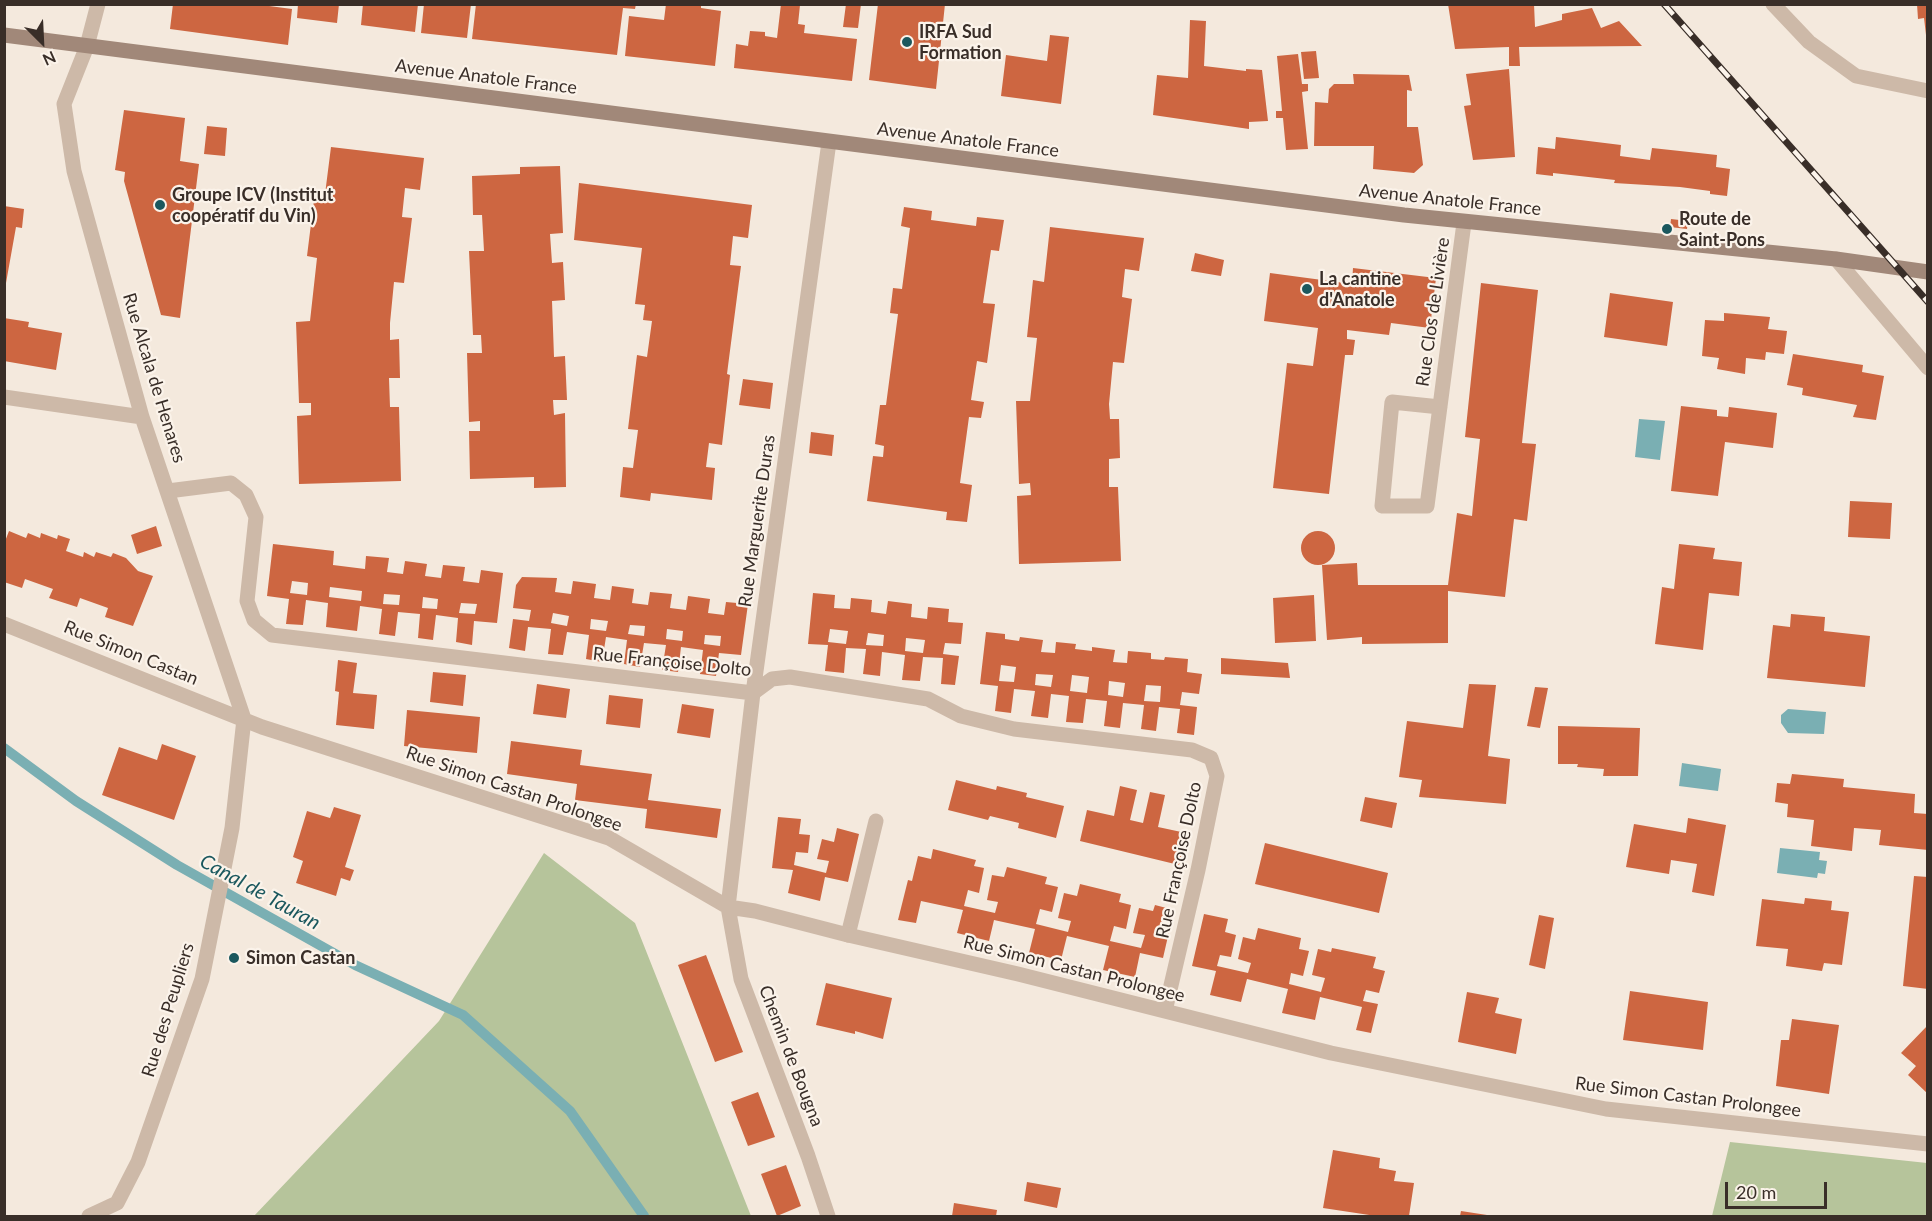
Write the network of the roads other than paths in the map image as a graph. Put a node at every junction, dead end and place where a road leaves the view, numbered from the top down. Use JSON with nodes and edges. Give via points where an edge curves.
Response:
{"nodes":[{"id":1,"x":98,"y":4,"type":"edge"},
{"id":2,"x":1773,"y":4,"type":"edge"},
{"id":3,"x":4,"y":35,"type":"edge"},
{"id":4,"x":87,"y":46,"type":"junction"},
{"id":5,"x":1928,"y":91,"type":"edge"},
{"id":6,"x":829,"y":142,"type":"junction"},
{"id":7,"x":1464,"y":223,"type":"junction"},
{"id":8,"x":1836,"y":259,"type":"junction"},
{"id":9,"x":1928,"y":272,"type":"edge"},
{"id":10,"x":1928,"y":368,"type":"edge"},
{"id":11,"x":4,"y":397,"type":"edge"},
{"id":12,"x":1440,"y":407,"type":"junction"},
{"id":13,"x":142,"y":417,"type":"junction"},
{"id":14,"x":168,"y":491,"type":"junction"},
{"id":15,"x":4,"y":624,"type":"edge"},
{"id":16,"x":753,"y":693,"type":"junction"},
{"id":17,"x":244,"y":719,"type":"junction"},
{"id":18,"x":876,"y":820,"type":"dead end"},
{"id":19,"x":728,"y":907,"type":"junction"},
{"id":20,"x":848,"y":935,"type":"junction"},
{"id":21,"x":1165,"y":1011,"type":"junction"},
{"id":22,"x":1928,"y":1144,"type":"edge"},
{"id":23,"x":89,"y":1216,"type":"edge"},
{"id":24,"x":828,"y":1216,"type":"edge"}],
"edges":[{"from":1,"to":4,"type":"street","name":"Rue Alcala de Henares"},
{"from":2,"to":5,"type":"street","via":[[1809,42],[1856,76]]},
{"from":3,"to":4,"type":"main road","name":"Avenue Anatole France"},
{"from":4,"to":6,"type":"main road","name":"Avenue Anatole France"},
{"from":4,"to":13,"type":"street","name":"Rue Alcala de Henares","via":[[64,104],[74,171]]},
{"from":6,"to":7,"type":"main road","name":"Avenue Anatole France"},
{"from":6,"to":16,"type":"street","name":"Rue Marguerite Duras"},
{"from":7,"to":8,"type":"main road","name":"Avenue Anatole France"},
{"from":7,"to":12,"type":"street","name":"Rue Clos de Livière"},
{"from":8,"to":9,"type":"main road","name":"Avenue Anatole France"},
{"from":8,"to":10,"type":"street"},
{"from":11,"to":13,"type":"street"},
{"from":12,"to":12,"type":"street","name":"Rue Clos de Livière","via":[[1392,402],[1382,506],[1427,506]]},
{"from":13,"to":14,"type":"street","name":"Rue Alcala de Henares"},
{"from":14,"to":16,"type":"street","name":"Rue Françoise Dolto","via":[[231,483],[246,495],[256,517],[248,600],[254,620],[272,634]]},
{"from":14,"to":17,"type":"street","name":"Rue Alcala de Henares"},
{"from":15,"to":17,"type":"street","name":"Rue Simon Castan"},
{"from":16,"to":19,"type":"street","name":"Rue Marguerite Duras"},
{"from":16,"to":21,"type":"street","name":"Rue Françoise Dolto","via":[[772,679],[790,677],[928,699],[961,716],[1014,729],[1192,750],[1211,758],[1217,776]]},
{"from":17,"to":19,"type":"street","name":"Rue Simon Castan Prolongee","via":[[609,838]]},
{"from":17,"to":23,"type":"street","name":"Rue des Peupliers","via":[[232,828],[202,979],[138,1162],[117,1203]]},
{"from":18,"to":20,"type":"street"},
{"from":19,"to":20,"type":"street","name":"Rue Simon Castan Prolongee"},
{"from":19,"to":24,"type":"street","name":"Chemin de Bougna","via":[[741,979]]},
{"from":20,"to":21,"type":"street","name":"Rue Simon Castan Prolongee"},
{"from":21,"to":22,"type":"street","name":"Rue Simon Castan Prolongee","via":[[1331,1053],[1606,1109]]}]}
